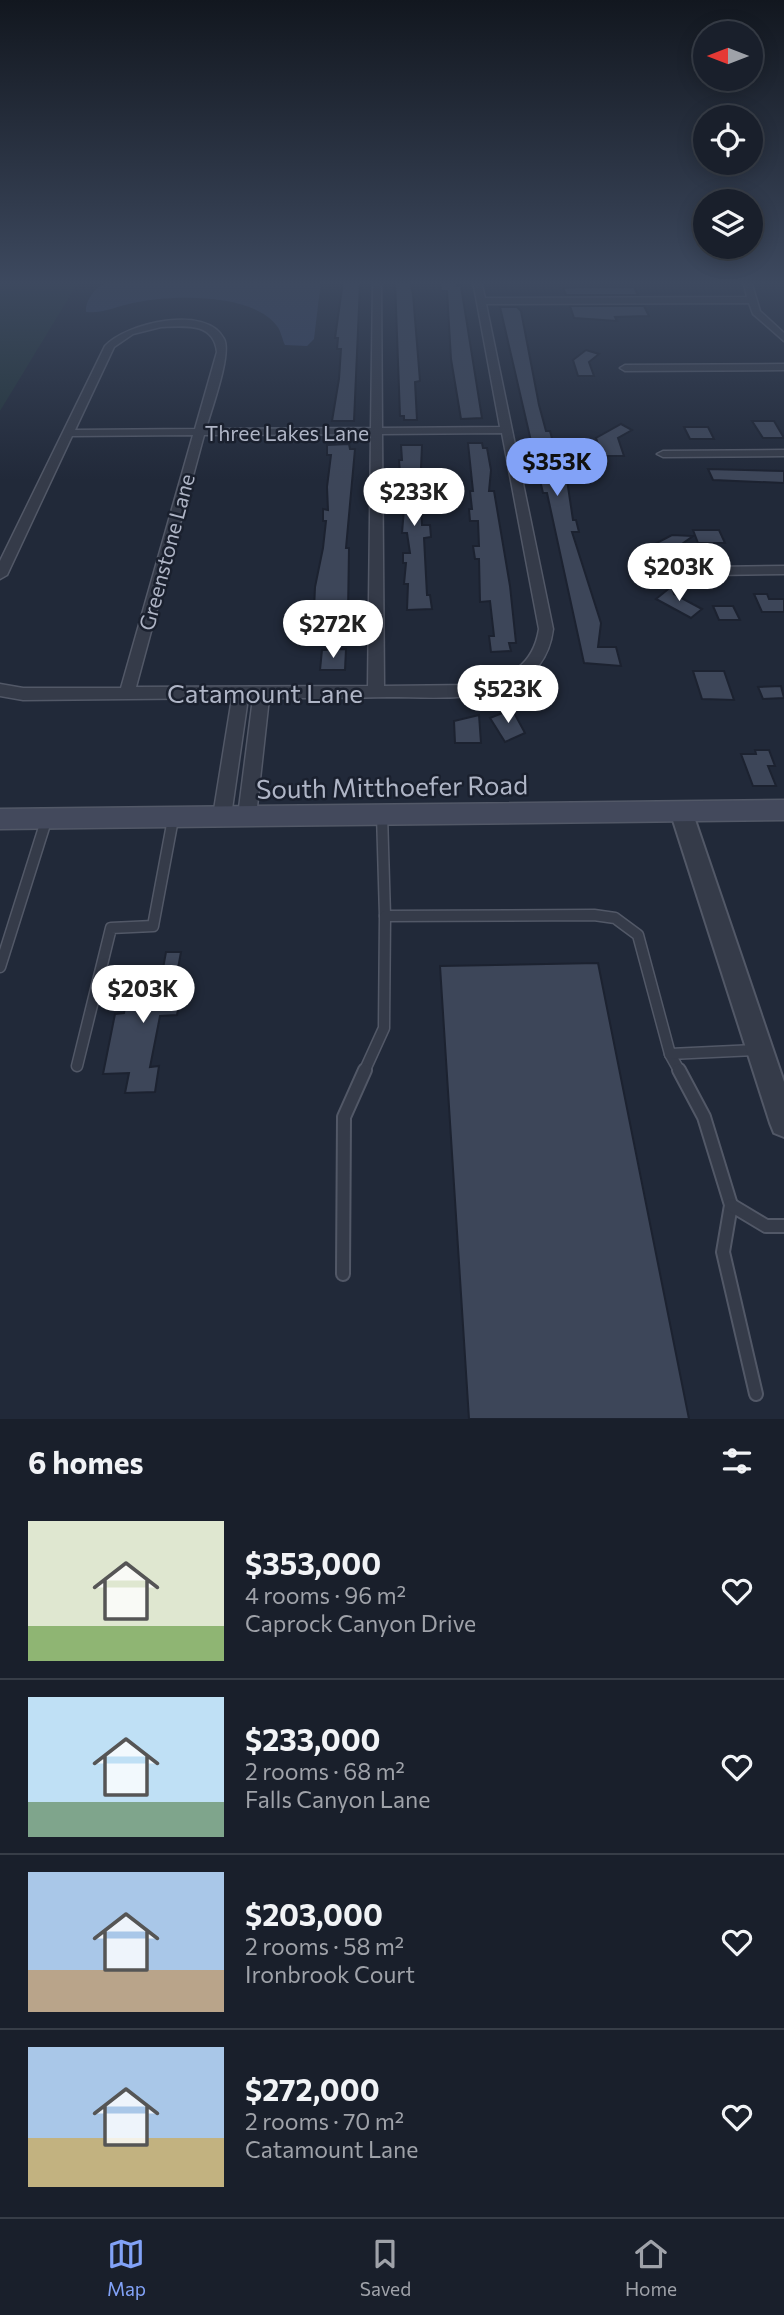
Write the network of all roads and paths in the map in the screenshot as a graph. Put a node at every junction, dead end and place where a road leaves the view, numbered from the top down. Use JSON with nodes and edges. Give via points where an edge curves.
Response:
{"nodes":[{"id":1,"x":109,"y":347,"type":"edge"},
{"id":2,"x":220,"y":347,"type":"edge"},
{"id":3,"x":377,"y":347,"type":"edge"},
{"id":4,"x":490,"y":347,"type":"edge"},
{"id":5,"x":784,"y":367,"type":"edge"},
{"id":6,"x":625,"y":368,"type":"dead end"},
{"id":7,"x":507,"y":430,"type":"junction"},
{"id":8,"x":376,"y":431,"type":"junction"},
{"id":9,"x":199,"y":432,"type":"junction"},
{"id":10,"x":68,"y":433,"type":"junction"},
{"id":11,"x":784,"y":453,"type":"edge"},
{"id":12,"x":663,"y":454,"type":"dead end"},
{"id":13,"x":713,"y":570,"type":"dead end"},
{"id":14,"x":784,"y":570,"type":"edge"},
{"id":15,"x":0,"y":575,"type":"edge"},
{"id":16,"x":0,"y":690,"type":"edge"},
{"id":17,"x":376,"y":691,"type":"junction"},
{"id":18,"x":241,"y":692,"type":"junction"},
{"id":19,"x":262,"y":692,"type":"junction"},
{"id":20,"x":127,"y":693,"type":"junction"},
{"id":21,"x":784,"y":810,"type":"edge"},
{"id":22,"x":681,"y":811,"type":"junction"},
{"id":23,"x":382,"y":814,"type":"junction"},
{"id":24,"x":222,"y":816,"type":"junction"},
{"id":25,"x":247,"y":816,"type":"junction"},
{"id":26,"x":174,"y":817,"type":"junction"},
{"id":27,"x":0,"y":818,"type":"edge"},
{"id":28,"x":46,"y":818,"type":"junction"},
{"id":29,"x":385,"y":916,"type":"junction"},
{"id":30,"x":0,"y":967,"type":"edge"},
{"id":31,"x":761,"y":1050,"type":"junction"},
{"id":32,"x":670,"y":1054,"type":"junction"},
{"id":33,"x":77,"y":1066,"type":"dead end"},
{"id":34,"x":784,"y":1123,"type":"edge"},
{"id":35,"x":731,"y":1205,"type":"junction"},
{"id":36,"x":784,"y":1226,"type":"edge"},
{"id":37,"x":343,"y":1274,"type":"dead end"},
{"id":38,"x":756,"y":1394,"type":"dead end"}],
"edges":[{"from":1,"to":10,"type":"street","name":"Greenstone Lane"},
{"from":2,"to":9,"type":"street","name":"Greenstone Lane"},
{"from":3,"to":8,"type":"street"},
{"from":4,"to":7,"type":"street"},
{"from":5,"to":6,"type":"street"},
{"from":7,"to":8,"type":"street","name":"Three Lakes Lane"},
{"from":7,"to":17,"type":"street","name":"Catamount Lane","via":[[546,645],[526,672],[509,682],[472,691]]},
{"from":8,"to":9,"type":"street","name":"Three Lakes Lane"},
{"from":8,"to":17,"type":"street"},
{"from":9,"to":10,"type":"street","name":"Three Lakes Lane"},
{"from":9,"to":20,"type":"street","name":"Greenstone Lane"},
{"from":10,"to":15,"type":"street"},
{"from":11,"to":12,"type":"street"},
{"from":13,"to":14,"type":"street"},
{"from":16,"to":20,"type":"street","name":"Catamount Lane"},
{"from":17,"to":19,"type":"street","name":"Catamount Lane"},
{"from":18,"to":19,"type":"street","name":"Catamount Lane"},
{"from":18,"to":20,"type":"street","name":"Catamount Lane"},
{"from":18,"to":24,"type":"street"},
{"from":19,"to":25,"type":"street"},
{"from":21,"to":22,"type":"main road","name":"South Mitthoefer Road"},
{"from":22,"to":23,"type":"main road","name":"South Mitthoefer Road"},
{"from":22,"to":31,"type":"street"},
{"from":23,"to":25,"type":"main road","name":"South Mitthoefer Road"},
{"from":23,"to":29,"type":"lane"},
{"from":24,"to":25,"type":"main road","name":"South Mitthoefer Road"},
{"from":24,"to":26,"type":"main road","name":"South Mitthoefer Road"},
{"from":26,"to":28,"type":"main road","name":"South Mitthoefer Road"},
{"from":26,"to":33,"type":"lane","via":[[153,926],[111,928]]},
{"from":27,"to":28,"type":"main road","name":"South Mitthoefer Road"},
{"from":28,"to":30,"type":"lane"},
{"from":29,"to":32,"type":"lane","via":[[615,918],[638,934]]},
{"from":29,"to":37,"type":"lane","via":[[384,1028],[344,1118]]},
{"from":31,"to":32,"type":"lane"},
{"from":31,"to":34,"type":"street"},
{"from":32,"to":35,"type":"lane","via":[[704,1117]]},
{"from":35,"to":36,"type":"lane","via":[[766,1226]]},
{"from":35,"to":38,"type":"lane","via":[[723,1252]]}]}
